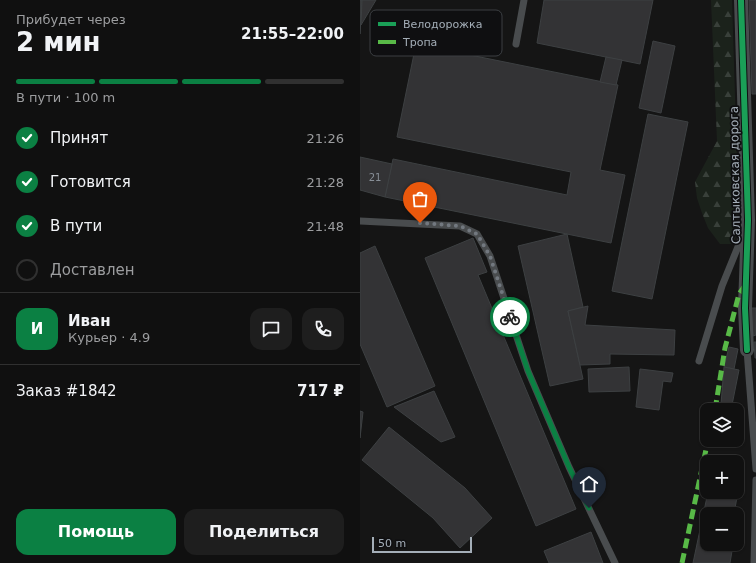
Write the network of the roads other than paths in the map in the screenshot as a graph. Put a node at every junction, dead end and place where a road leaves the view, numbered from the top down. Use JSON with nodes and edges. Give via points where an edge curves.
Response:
{"nodes":[{"id":1,"x":524,"y":0,"type":"edge"},
{"id":2,"x":741,"y":0,"type":"edge"},
{"id":3,"x":516,"y":44,"type":"dead end"},
{"id":4,"x":748,"y":220,"type":"junction"},
{"id":5,"x":360,"y":221,"type":"edge"},
{"id":6,"x":747,"y":350,"type":"joint"},
{"id":7,"x":699,"y":361,"type":"dead end"},
{"id":8,"x":756,"y":469,"type":"edge"},
{"id":9,"x":756,"y":480,"type":"edge"},
{"id":10,"x":616,"y":563,"type":"edge"},
{"id":11,"x":754,"y":563,"type":"edge"}],
"edges":[{"from":1,"to":3,"type":"lane"},
{"from":2,"to":4,"type":"street","name":"Салтыковская дорога"},
{"from":4,"to":6,"type":"street","name":"Салтыковская дорога","via":[[745,308]]},
{"from":4,"to":7,"type":"lane","via":[[722,286]]},
{"from":5,"to":10,"type":"lane","via":[[460,226],[477,234],[490,256],[531,378],[569,467]]},
{"from":6,"to":8,"type":"lane"},
{"from":9,"to":11,"type":"lane"}]}
